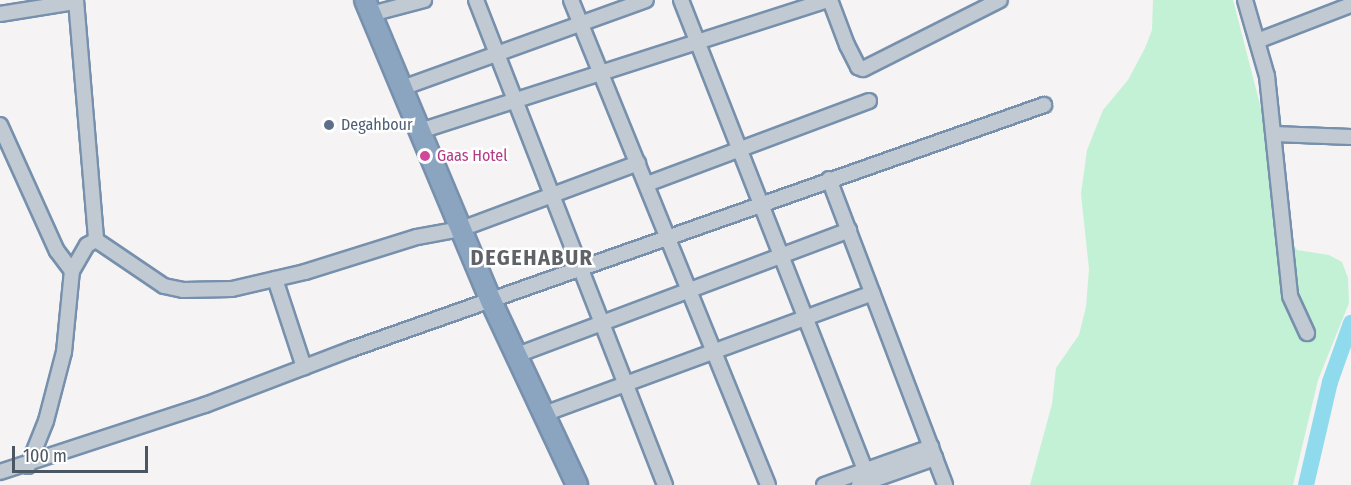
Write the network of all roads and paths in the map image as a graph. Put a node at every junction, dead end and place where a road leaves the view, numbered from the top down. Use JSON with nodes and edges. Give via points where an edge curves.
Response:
{"nodes":[{"id":1,"x":424,"y":0,"type":"edge"},
{"id":2,"x":476,"y":0,"type":"edge"},
{"id":3,"x":571,"y":0,"type":"edge"},
{"id":4,"x":646,"y":0,"type":"edge"},
{"id":5,"x":681,"y":0,"type":"edge"},
{"id":6,"x":828,"y":0,"type":"edge"},
{"id":7,"x":1000,"y":0,"type":"edge"},
{"id":8,"x":1245,"y":0,"type":"edge"},
{"id":9,"x":76,"y":1,"type":"edge"},
{"id":10,"x":1351,"y":5,"type":"edge"},
{"id":11,"x":368,"y":7,"type":"edge"},
{"id":12,"x":5,"y":8,"type":"edge"},
{"id":13,"x":580,"y":24,"type":"junction"},
{"id":14,"x":697,"y":41,"type":"junction"},
{"id":15,"x":1257,"y":41,"type":"junction"},
{"id":16,"x":497,"y":54,"type":"junction"},
{"id":17,"x":600,"y":71,"type":"junction"},
{"id":18,"x":402,"y":88,"type":"junction"},
{"id":19,"x":514,"y":98,"type":"junction"},
{"id":20,"x":869,"y":101,"type":"dead end"},
{"id":21,"x":1044,"y":105,"type":"dead end"},
{"id":22,"x":0,"y":125,"type":"edge"},
{"id":23,"x":420,"y":131,"type":"junction"},
{"id":24,"x":1274,"y":134,"type":"junction"},
{"id":25,"x":1351,"y":137,"type":"edge"},
{"id":26,"x":738,"y":150,"type":"junction"},
{"id":27,"x":638,"y":163,"type":"junction"},
{"id":28,"x":829,"y":179,"type":"junction"},
{"id":29,"x":647,"y":184,"type":"junction"},
{"id":30,"x":552,"y":195,"type":"junction"},
{"id":31,"x":759,"y":204,"type":"junction"},
{"id":32,"x":461,"y":229,"type":"junction"},
{"id":33,"x":849,"y":230,"type":"junction"},
{"id":34,"x":668,"y":237,"type":"junction"},
{"id":35,"x":96,"y":240,"type":"junction"},
{"id":36,"x":780,"y":257,"type":"junction"},
{"id":37,"x":580,"y":268,"type":"junction"},
{"id":38,"x":72,"y":271,"type":"junction"},
{"id":39,"x":276,"y":279,"type":"junction"},
{"id":40,"x":690,"y":292,"type":"junction"},
{"id":41,"x":872,"y":293,"type":"junction"},
{"id":42,"x":491,"y":301,"type":"junction"},
{"id":43,"x":805,"y":318,"type":"junction"},
{"id":44,"x":602,"y":324,"type":"junction"},
{"id":45,"x":1307,"y":333,"type":"dead end"},
{"id":46,"x":714,"y":351,"type":"junction"},
{"id":47,"x":517,"y":356,"type":"junction"},
{"id":48,"x":304,"y":367,"type":"junction"},
{"id":49,"x":625,"y":384,"type":"junction"},
{"id":50,"x":544,"y":414,"type":"junction"},
{"id":51,"x":933,"y":453,"type":"junction"},
{"id":52,"x":28,"y":466,"type":"junction"},
{"id":53,"x":0,"y":472,"type":"edge"},
{"id":54,"x":866,"y":480,"type":"edge"},
{"id":55,"x":577,"y":485,"type":"edge"},
{"id":56,"x":665,"y":485,"type":"edge"},
{"id":57,"x":768,"y":485,"type":"edge"},
{"id":58,"x":825,"y":485,"type":"edge"},
{"id":59,"x":945,"y":485,"type":"edge"}],
"edges":[{"from":1,"to":11,"type":"street"},
{"from":2,"to":16,"type":"street"},
{"from":3,"to":13,"type":"street"},
{"from":4,"to":13,"type":"street"},
{"from":5,"to":14,"type":"street"},
{"from":6,"to":7,"type":"street","via":[[858,67],[863,69]]},
{"from":6,"to":14,"type":"street"},
{"from":8,"to":15,"type":"street"},
{"from":9,"to":12,"type":"street"},
{"from":9,"to":35,"type":"street"},
{"from":10,"to":15,"type":"street"},
{"from":11,"to":18,"type":"highway"},
{"from":13,"to":16,"type":"street"},
{"from":13,"to":17,"type":"street"},
{"from":14,"to":17,"type":"street"},
{"from":14,"to":26,"type":"street"},
{"from":15,"to":24,"type":"street","via":[[1267,76]]},
{"from":16,"to":18,"type":"street"},
{"from":16,"to":19,"type":"street"},
{"from":17,"to":19,"type":"street"},
{"from":17,"to":27,"type":"street"},
{"from":18,"to":23,"type":"highway"},
{"from":19,"to":23,"type":"street"},
{"from":19,"to":30,"type":"street"},
{"from":20,"to":26,"type":"street"},
{"from":21,"to":28,"type":"street"},
{"from":22,"to":38,"type":"street","via":[[57,251]]},
{"from":23,"to":32,"type":"highway"},
{"from":24,"to":25,"type":"street"},
{"from":24,"to":45,"type":"street","via":[[1290,296]]},
{"from":26,"to":29,"type":"street"},
{"from":26,"to":31,"type":"street"},
{"from":27,"to":29,"type":"street"},
{"from":27,"to":30,"type":"street"},
{"from":28,"to":31,"type":"street"},
{"from":28,"to":33,"type":"street"},
{"from":29,"to":34,"type":"street"},
{"from":30,"to":32,"type":"street"},
{"from":30,"to":37,"type":"street"},
{"from":31,"to":34,"type":"street"},
{"from":31,"to":36,"type":"street"},
{"from":32,"to":39,"type":"street","via":[[417,237]]},
{"from":32,"to":42,"type":"highway"},
{"from":33,"to":36,"type":"street"},
{"from":33,"to":41,"type":"street"},
{"from":34,"to":37,"type":"street"},
{"from":34,"to":40,"type":"street"},
{"from":35,"to":38,"type":"street","via":[[87,245]]},
{"from":35,"to":39,"type":"street","via":[[148,278],[183,290],[232,289]]},
{"from":36,"to":40,"type":"street"},
{"from":36,"to":43,"type":"street"},
{"from":37,"to":42,"type":"street"},
{"from":37,"to":44,"type":"street"},
{"from":38,"to":52,"type":"street","via":[[64,352],[46,422]]},
{"from":39,"to":48,"type":"street"},
{"from":40,"to":44,"type":"street"},
{"from":40,"to":46,"type":"street"},
{"from":41,"to":43,"type":"street"},
{"from":41,"to":51,"type":"street"},
{"from":42,"to":47,"type":"highway"},
{"from":42,"to":48,"type":"street"},
{"from":43,"to":46,"type":"street"},
{"from":43,"to":54,"type":"street"},
{"from":44,"to":47,"type":"street"},
{"from":44,"to":49,"type":"street"},
{"from":46,"to":49,"type":"street"},
{"from":46,"to":57,"type":"street"},
{"from":47,"to":50,"type":"highway"},
{"from":48,"to":52,"type":"street"},
{"from":49,"to":50,"type":"street"},
{"from":49,"to":56,"type":"street"},
{"from":50,"to":55,"type":"highway"},
{"from":51,"to":54,"type":"street"},
{"from":51,"to":59,"type":"street"},
{"from":52,"to":53,"type":"street"},
{"from":54,"to":58,"type":"street"}]}
